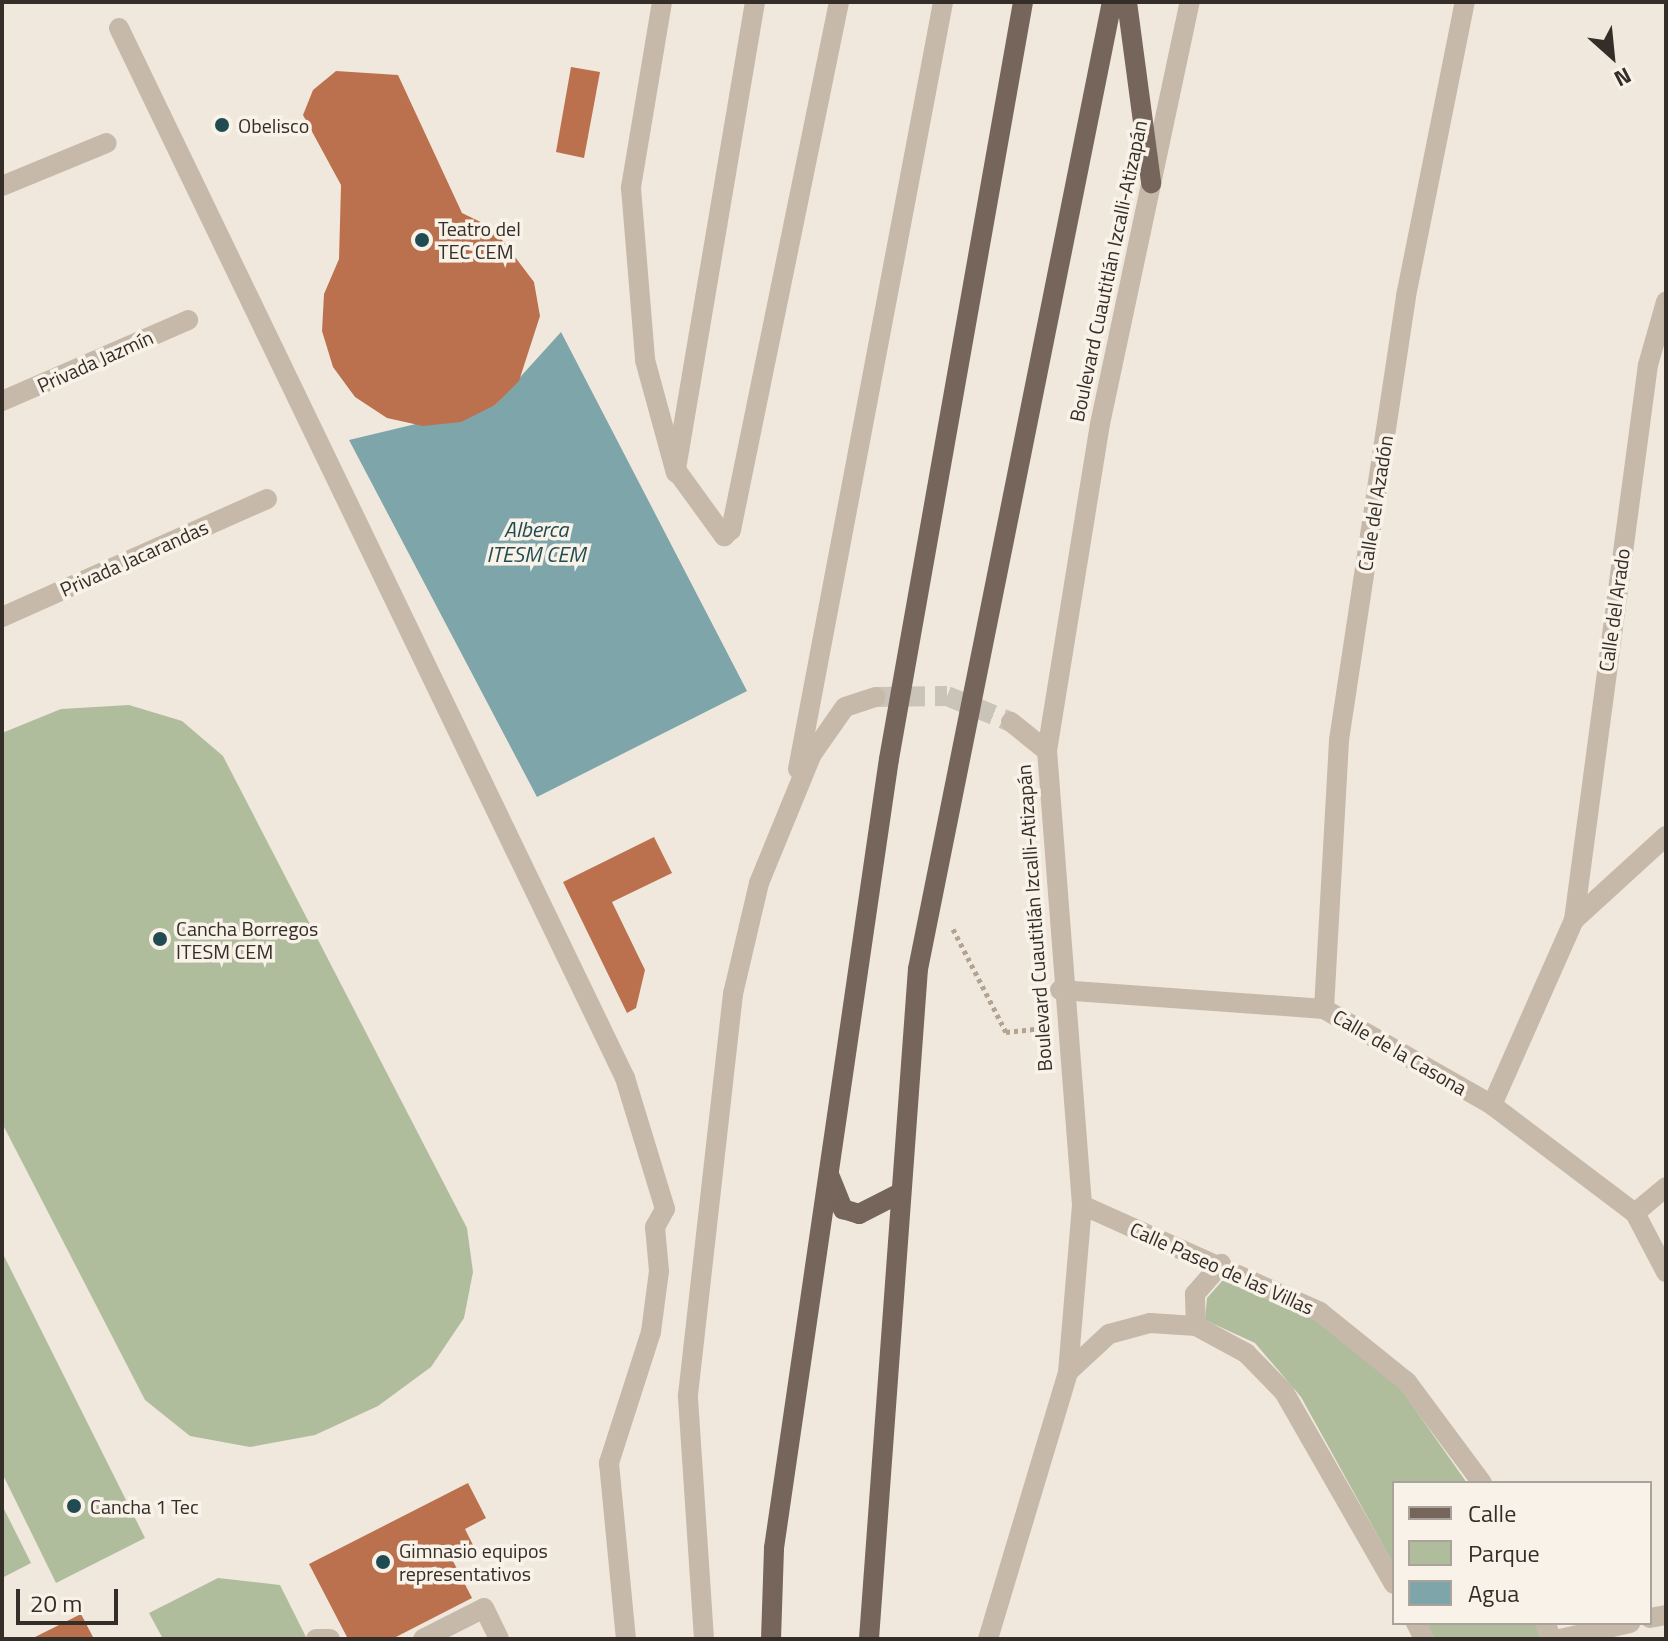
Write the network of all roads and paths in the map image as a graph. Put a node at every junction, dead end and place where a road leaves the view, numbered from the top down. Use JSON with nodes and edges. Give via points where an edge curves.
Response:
{"nodes":[{"id":1,"x":662,"y":2,"type":"edge"},
{"id":2,"x":755,"y":2,"type":"edge"},
{"id":3,"x":839,"y":2,"type":"edge"},
{"id":4,"x":943,"y":2,"type":"edge"},
{"id":5,"x":1023,"y":2,"type":"edge"},
{"id":6,"x":1112,"y":2,"type":"edge"},
{"id":7,"x":1127,"y":2,"type":"edge"},
{"id":8,"x":1190,"y":2,"type":"edge"},
{"id":9,"x":1465,"y":2,"type":"edge"},
{"id":10,"x":119,"y":28,"type":"dead end"},
{"id":11,"x":107,"y":143,"type":"dead end"},
{"id":12,"x":1151,"y":183,"type":"junction"},
{"id":13,"x":2,"y":186,"type":"edge"},
{"id":14,"x":1666,"y":302,"type":"edge"},
{"id":15,"x":188,"y":320,"type":"dead end"},
{"id":16,"x":2,"y":401,"type":"edge"},
{"id":17,"x":676,"y":473,"type":"junction"},
{"id":18,"x":267,"y":499,"type":"dead end"},
{"id":19,"x":2,"y":617,"type":"edge"},
{"id":20,"x":875,"y":697,"type":"tunnel mouth"},
{"id":21,"x":1011,"y":722,"type":"tunnel mouth"},
{"id":22,"x":1047,"y":751,"type":"junction"},
{"id":23,"x":790,"y":812,"type":"junction"},
{"id":24,"x":1666,"y":836,"type":"edge"},
{"id":25,"x":933,"y":892,"type":"junction"},
{"id":26,"x":1574,"y":920,"type":"junction"},
{"id":27,"x":1060,"y":990,"type":"junction"},
{"id":28,"x":1324,"y":1009,"type":"junction"},
{"id":29,"x":1063,"y":1017,"type":"junction"},
{"id":30,"x":1492,"y":1105,"type":"junction"},
{"id":31,"x":829,"y":1169,"type":"junction"},
{"id":32,"x":1666,"y":1187,"type":"edge"},
{"id":33,"x":900,"y":1193,"type":"junction"},
{"id":34,"x":1082,"y":1205,"type":"junction"},
{"id":35,"x":1635,"y":1213,"type":"junction"},
{"id":36,"x":1221,"y":1264,"type":"junction"},
{"id":37,"x":1666,"y":1272,"type":"edge"},
{"id":38,"x":1196,"y":1326,"type":"junction"},
{"id":39,"x":1068,"y":1372,"type":"junction"},
{"id":40,"x":1481,"y":1481,"type":"edge"},
{"id":41,"x":1392,"y":1581,"type":"edge"},
{"id":42,"x":1621,"y":1625,"type":"edge"},
{"id":43,"x":316,"y":1639,"type":"edge"},
{"id":44,"x":330,"y":1639,"type":"edge"},
{"id":45,"x":423,"y":1639,"type":"edge"},
{"id":46,"x":499,"y":1639,"type":"edge"},
{"id":47,"x":626,"y":1639,"type":"edge"},
{"id":48,"x":704,"y":1639,"type":"edge"},
{"id":49,"x":771,"y":1639,"type":"edge"},
{"id":50,"x":869,"y":1639,"type":"edge"},
{"id":51,"x":988,"y":1639,"type":"edge"},
{"id":52,"x":1560,"y":1639,"type":"edge"}],
"edges":[{"from":1,"to":17,"type":"street","via":[[631,188],[645,360]]},
{"from":2,"to":17,"type":"street"},
{"from":3,"to":17,"type":"street","via":[[728,534],[717,532]]},
{"from":4,"to":23,"type":"street"},
{"from":5,"to":31,"type":"main road","via":[[889,759]]},
{"from":6,"to":25,"type":"main road"},
{"from":7,"to":12,"type":"main road"},
{"from":8,"to":12,"type":"street","name":"Boulevard Cuautitlán Izcalli-Atizapán"},
{"from":9,"to":28,"type":"street","name":"Calle del Azadón","via":[[1406,296],[1339,740]]},
{"from":10,"to":47,"type":"street","via":[[625,1078],[665,1209],[655,1227],[659,1271],[651,1332],[609,1463]]},
{"from":11,"to":13,"type":"street"},
{"from":12,"to":22,"type":"street","name":"Boulevard Cuautitlán Izcalli-Atizapán","via":[[1100,424]]},
{"from":14,"to":26,"type":"street","name":"Calle del Arado","via":[[1648,365]]},
{"from":15,"to":16,"type":"street","name":"Privada Jazmín"},
{"from":18,"to":19,"type":"street","name":"Privada Jacarandas"},
{"from":20,"to":23,"type":"street","via":[[845,707],[812,754]]},
{"from":21,"to":22,"type":"street"},
{"from":22,"to":27,"type":"street","name":"Boulevard Cuautitlán Izcalli-Atizapán"},
{"from":23,"to":48,"type":"street","via":[[759,883],[733,994],[707,1203],[688,1395]]},
{"from":24,"to":26,"type":"street","name":"Calle del Arado"},
{"from":25,"to":29,"type":"path","via":[[1006,1032],[1060,1026]]},
{"from":25,"to":33,"type":"main road","via":[[918,969]]},
{"from":26,"to":30,"type":"street","name":"Calle del Arado"},
{"from":27,"to":28,"type":"street","name":"Calle de la Casona"},
{"from":27,"to":29,"type":"street","name":"Boulevard Cuautitlán Izcalli-Atizapán"},
{"from":28,"to":30,"type":"street","name":"Calle de la Casona"},
{"from":29,"to":34,"type":"street","name":"Boulevard Cuautitlán Izcalli-Atizapán"},
{"from":30,"to":35,"type":"street","name":"Calle de la Casona"},
{"from":31,"to":33,"type":"main road","via":[[843,1209],[859,1214],[882,1208]]},
{"from":31,"to":49,"type":"main road","via":[[774,1548]]},
{"from":32,"to":35,"type":"street"},
{"from":33,"to":50,"type":"main road"},
{"from":34,"to":36,"type":"street","name":"Calle Paseo de las Villas"},
{"from":34,"to":39,"type":"street","name":"Boulevard Cuautitlán Izcalli-Atizapán"},
{"from":35,"to":37,"type":"street","name":"Calle de la Casona"},
{"from":36,"to":38,"type":"street","via":[[1195,1294]]},
{"from":36,"to":40,"type":"street","name":"Calle Paseo de las Villas","via":[[1320,1312],[1407,1382]]},
{"from":38,"to":39,"type":"street","via":[[1150,1323],[1109,1334]]},
{"from":38,"to":41,"type":"street","via":[[1246,1353],[1284,1392]]},
{"from":39,"to":51,"type":"street","name":"Boulevard Cuautitlán Izcalli-Atizapán"},
{"from":42,"to":52,"type":"street"},
{"from":43,"to":44,"type":"street"},
{"from":45,"to":46,"type":"street","via":[[484,1608]]}]}
